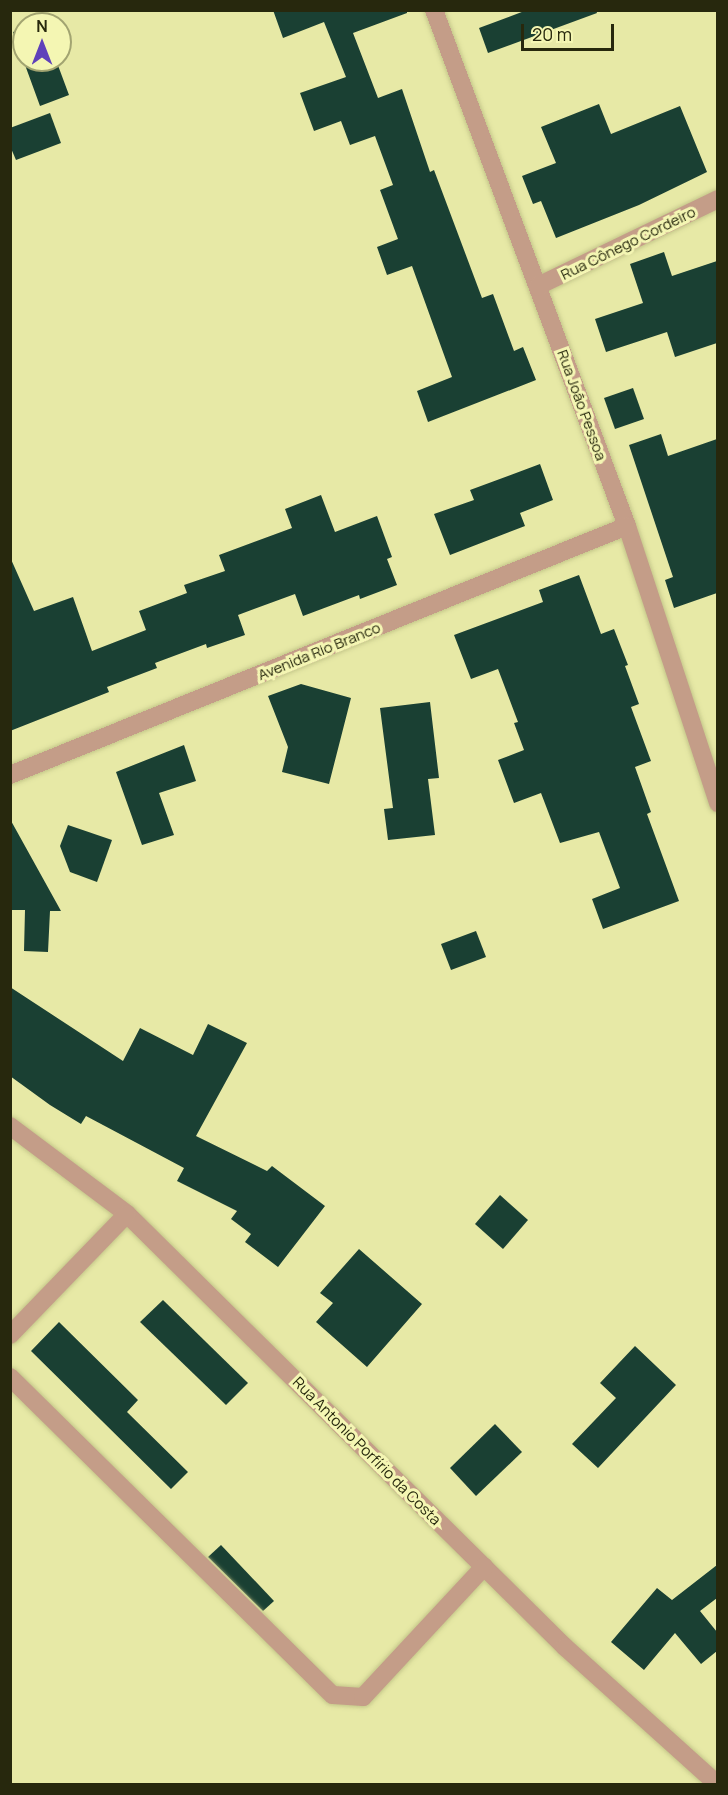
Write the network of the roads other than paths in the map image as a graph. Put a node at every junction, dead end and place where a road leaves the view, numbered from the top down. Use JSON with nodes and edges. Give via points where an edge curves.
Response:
{"nodes":[{"id":1,"x":434,"y":10,"type":"edge"},
{"id":2,"x":717,"y":199,"type":"edge"},
{"id":3,"x":538,"y":286,"type":"junction"},
{"id":4,"x":627,"y":526,"type":"junction"},
{"id":5,"x":10,"y":775,"type":"edge"},
{"id":6,"x":717,"y":803,"type":"edge"},
{"id":7,"x":10,"y":1126,"type":"edge"},
{"id":8,"x":127,"y":1214,"type":"junction"},
{"id":9,"x":10,"y":1335,"type":"edge"},
{"id":10,"x":10,"y":1377,"type":"edge"},
{"id":11,"x":484,"y":1567,"type":"junction"},
{"id":12,"x":717,"y":1785,"type":"edge"}],
"edges":[{"from":1,"to":3,"type":"street","name":"Rua João Pessoa"},
{"from":2,"to":3,"type":"street","name":"Rua Cônego Cordeiro"},
{"from":3,"to":4,"type":"street","name":"Rua João Pessoa"},
{"from":4,"to":5,"type":"street","name":"Avenida Rio Branco"},
{"from":4,"to":6,"type":"street","name":"Rua João Pessoa"},
{"from":7,"to":8,"type":"street","name":"Rua Antonio Porfírio da Costa"},
{"from":8,"to":9,"type":"street"},
{"from":8,"to":11,"type":"street","name":"Rua Antonio Porfírio da Costa"},
{"from":10,"to":11,"type":"street","via":[[333,1695],[363,1696]]},
{"from":11,"to":12,"type":"street","name":"Rua Antonio Porfírio da Costa","via":[[565,1647]]}]}
